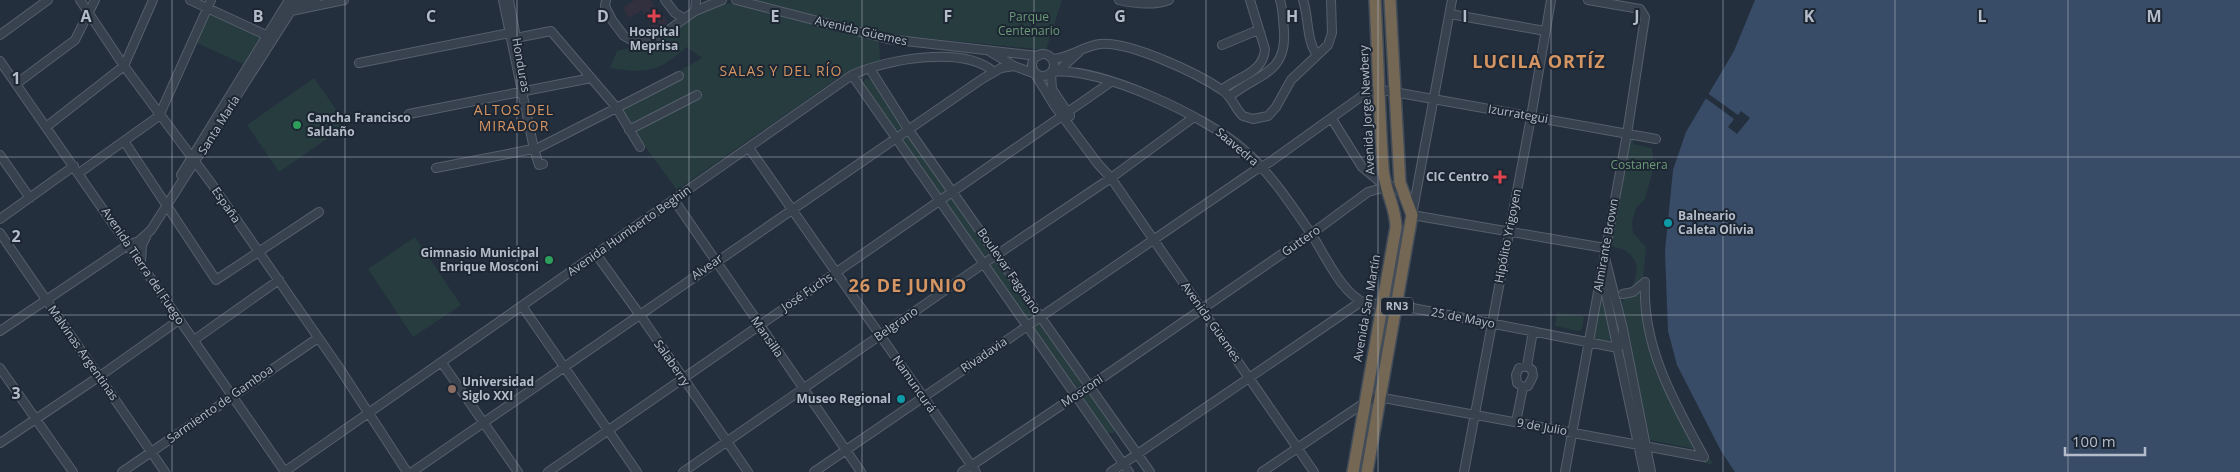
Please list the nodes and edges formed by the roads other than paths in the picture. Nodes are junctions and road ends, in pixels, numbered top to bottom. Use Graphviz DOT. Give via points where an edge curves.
graph roads {
  1 [pos="48,0"];
  2 [pos="80,0"];
  3 [pos="95,0"];
  4 [pos="153,0"];
  5 [pos="190,0"];
  6 [pos="316,0"];
  7 [pos="344,0"];
  8 [pos="503,0"];
  9 [pos="510,0"];
  10 [pos="606,0"];
  11 [pos="665,0"];
  12 [pos="696,0"];
  13 [pos="722,0"];
  14 [pos="736,0"];
  15 [pos="1119,0"];
  16 [pos="1170,0"];
  17 [pos="1250,0"];
  18 [pos="1280,0"];
  19 [pos="1302,0"];
  20 [pos="1331,0"];
  21 [pos="1375,0"];
  22 [pos="1390,0"];
  23 [pos="1452,0"];
  24 [pos="1550,0"];
  25 [pos="1588,0"];
  26 [pos="1150,2"];
  27 [pos="209,4"];
  28 [pos="293,4"];
  29 [pos="695,11"];
  30 [pos="89,13"];
  31 [pos="1450,14"];
  32 [pos="684,18"];
  33 [pos="1258,30"];
  34 [pos="1545,31"];
  35 [pos="0,34"];
  36 [pos="513,35"];
  37 [pos="270,37"];
  38 [pos="1222,45"];
  39 [pos="987,50"];
  40 [pos="1080,51"];
  41 [pos="1022,53"];
  42 [pos="1317,55"];
  43 [pos="1038,56"];
  44 [pos="1052,58"];
  45 [pos="0,61"];
  46 [pos="359,63"];
  47 [pos="1009,65"];
  48 [pos="124,66"];
  49 [pos="870,68"];
  50 [pos="994,72"];
  51 [pos="1054,72"];
  52 [pos="1034,73"];
  53 [pos="1394,73"];
  54 [pos="852,75"];
  55 [pos="679,76"];
  56 [pos="591,78"];
  57 [pos="1111,82"];
  58 [pos="16,84"];
  59 [pos="1222,90"];
  60 [pos="1380,90"];
  61 [pos="524,91"];
  62 [pos="1394,92"];
  63 [pos="698,95"];
  64 [pos="1229,97"];
  65 [pos="1434,99"];
  66 [pos="616,107"];
  67 [pos="409,114"];
  68 [pos="1065,115"];
  69 [pos="159,116"];
  70 [pos="1194,117"];
  71 [pos="1531,117"];
  72 [pos="1332,119"];
  73 [pos="46,127"];
  74 [pos="908,129"];
  75 [pos="629,130"];
  76 [pos="1627,134"];
  77 [pos="895,138"];
  78 [pos="1656,139"];
  79 [pos="124,141"];
  80 [pos="640,147"];
  81 [pos="536,148"];
  82 [pos="749,148"];
  83 [pos="0,155"];
  84 [pos="1398,156"];
  85 [pos="1382,159"];
  86 [pos="193,161"];
  87 [pos="74,166"];
  88 [pos="1261,167"];
  89 [pos="436,168"];
  90 [pos="79,173"];
  91 [pos="1109,175"];
  92 [pos="1386,187"];
  93 [pos="953,190"];
  94 [pos="1403,193"];
  95 [pos="30,198"];
  96 [pos="674,200"];
  97 [pos="940,200"];
  98 [pos="165,203"];
  99 [pos="792,209"];
  100 [pos="319,212"];
  101 [pos="1412,215"];
  102 [pos="1396,218"];
  103 [pos="0,219"];
  104 [pos="151,230"];
  105 [pos="1509,231"];
  106 [pos="0,233"];
  107 [pos="1311,234"];
  108 [pos="1154,240"];
  109 [pos="130,244"];
  110 [pos="259,251"];
  111 [pos="1604,251"];
  112 [pos="596,254"];
  113 [pos="999,255"];
  114 [pos="715,262"];
  115 [pos="142,264"];
  116 [pos="983,264"];
  117 [pos="837,272"];
  118 [pos="1601,272"];
  119 [pos="279,280"];
  120 [pos="1623,294"];
  121 [pos="46,299"];
  122 [pos="1364,303"];
  123 [pos="1382,304"];
  124 [pos="522,306"];
  125 [pos="1397,306"];
  126 [pos="1202,309"];
  127 [pos="640,315"];
  128 [pos="1041,316"];
  129 [pos="179,320"];
  130 [pos="1491,323"];
  131 [pos="759,325"];
  132 [pos="1026,327"];
  133 [pos="1623,329"];
  134 [pos="0,331"];
  135 [pos="1533,331"];
  136 [pos="880,335"];
  137 [pos="318,338"];
  138 [pos="194,340"];
  139 [pos="1588,342"];
  140 [pos="1618,348"];
  141 [pos="442,363"];
  142 [pos="1527,366"];
  143 [pos="564,367"];
  144 [pos="0,368"];
  145 [pos="100,376"];
  146 [pos="683,378"];
  147 [pos="1250,378"];
  148 [pos="1090,386"];
  149 [pos="1523,386"];
  150 [pos="803,388"];
  151 [pos="923,396"];
  152 [pos="1076,396"];
  153 [pos="232,397"];
  154 [pos="1380,397"];
  155 [pos="1364,403"];
  156 [pos="367,413"];
  157 [pos="1475,414"];
  158 [pos="36,420"];
  159 [pos="485,422"];
  160 [pos="1516,422"];
  161 [pos="607,429"];
  162 [pos="1572,432"];
  163 [pos="727,441"];
  164 [pos="0,443"];
  165 [pos="1641,444"];
  166 [pos="1297,448"];
  167 [pos="845,449"];
  168 [pos="151,452"];
  169 [pos="1138,454"];
  170 [pos="1123,464"];
  171 [pos="973,469"];
  172 [pos="73,472"];
  173 [pos="122,472"];
  174 [pos="165,472"];
  175 [pos="285,472"];
  176 [pos="407,472"];
  177 [pos="412,472"];
  178 [pos="518,472"];
  179 [pos="548,472"];
  180 [pos="637,472"];
  181 [pos="683,472"];
  182 [pos="748,472"];
  183 [pos="814,472"];
  184 [pos="861,472"];
  185 [pos="962,472"];
  186 [pos="1111,472"];
  187 [pos="1129,472"];
  188 [pos="1150,472"];
  189 [pos="1262,472"];
  190 [pos="1314,472"];
  191 [pos="1353,472"];
  192 [pos="1366,472"];
  193 [pos="1464,472"];
  194 [pos="1565,472"];
  195 [pos="1649,472"];
  1 -- 35 [label="street"];
  2 -- 30 [label="street, España"];
  3 -- 30 [label="street"];
  4 -- 48 [label="street"];
  5 -- 27 [label="street"];
  6 -- 28 [label="street"];
  7 -- 28 [label="street"];
  8 -- 36 [label="street, Honduras"];
  9 -- 36 [label="street, Honduras"];
  10 -- 32 [label="street" via="605,6 612,20 632,41 656,39"];
  11 -- 32 [label="street" via="674,12"];
  12 -- 29 [label="street"];
  13 -- 29 [label="street"];
  14 -- 39 [label="street, Avenida Güemes" via="888,39"];
  15 -- 26 [label="street"];
  16 -- 26 [label="street"];
  17 -- 33 [label="street"];
  18 -- 64 [label="street" via="1284,45 1279,60 1266,75"];
  19 -- 42 [label="street"];
  20 -- 42 [label="street" via="1332,38"];
  21 -- 60 [label="highway, Avenida Jorge Newbery / RN3"];
  22 -- 53 [label="highway"];
  23 -- 31 [label="street"];
  24 -- 34 [label="street, Hipólito Yrigoyen"];
  25 -- 76 [label="street, Almirante Brown" via="1640,9 1645,17"];
  27 -- 37 [label="street"];
  27 -- 69 [label="street"];
  28 -- 37 [label="street, Santa María"];
  29 -- 32 [label="street"];
  30 -- 48 [label="street, España"];
  30 -- 58 [label="street" via="75,40"];
  31 -- 34 [label="street"];
  31 -- 65 [label="street"];
  33 -- 38 [label="street"];
  33 -- 59 [label="street" via="1265,50 1261,63 1253,72"];
  34 -- 71 [label="street, Hipólito Yrigoyen"];
  36 -- 46 [label="street"];
  36 -- 56 [label="street" via="551,32"];
  36 -- 61 [label="street, Honduras"];
  37 -- 86 [label="street, Santa María"];
  39 -- 41 [label="street, Avenida Güemes"];
  39 -- 47 [label="street, Avenida Güemes"];
  40 -- 44 [label="street"];
  40 -- 51 [label="street"];
  40 -- 59 [label="street" via="1100,44 1128,48 1179,68"];
  41 -- 43 [label="street, Avenida Güemes"];
  41 -- 47 [label="street, Alvear"];
  42 -- 64 [label="street" via="1291,80 1272,112 1264,118 1253,120 1243,116"];
  43 -- 44 [label="street"];
  43 -- 52 [label="street" via="1031,64"];
  44 -- 51 [label="street"];
  45 -- 58 [label="street, Avenida Tierra del Fuego"];
  47 -- 50 [label="street, Alvear"];
  47 -- 52 [label="street, Avenida Güemes"];
  48 -- 69 [label="street, España"];
  48 -- 73 [label="street"];
  49 -- 50 [label="street, Avenida Humberto Beghin" via="914,59 955,57 980,61"];
  49 -- 54 [label="street, Avenida Humberto Beghin"];
  49 -- 74 [label="street, Boulevar Fagnano"];
  50 -- 74 [label="street, Alvear"];
  51 -- 52 [label="street" via="1046,76"];
  51 -- 57 [label="street, Saavedra" via="1070,70"];
  51 -- 68 [label="street, Avenida Güemes" via="1052,89"];
  52 -- 68 [label="street, Avenida Güemes"];
  53 -- 60 [label="street" via="1391,82"];
  53 -- 62 [label="highway"];
  54 -- 77 [label="street, Boulevar Fagnano"];
  54 -- 82 [label="street, Avenida Humberto Beghin"];
  55 -- 66 [label="street"];
  56 -- 61 [label="street"];
  56 -- 66 [label="street"];
  57 -- 68 [label="street, José Fuchs"];
  57 -- 70 [label="street, Saavedra"];
  58 -- 73 [label="street, Avenida Tierra del Fuego"];
  59 -- 64 [label="street"];
  60 -- 62 [label="street, Izurrategui"];
  60 -- 72 [label="street" via="1369,91"];
  60 -- 85 [label="highway, Avenida Jorge Newbery / RN3"];
  61 -- 67 [label="street"];
  61 -- 81 [label="street, Honduras"];
  62 -- 65 [label="street, Izurrategui"];
  62 -- 84 [label="highway"];
  63 -- 75 [label="street"];
  65 -- 71 [label="street, Izurrategui"];
  65 -- 101 [label="street"];
  66 -- 75 [label="street"];
  66 -- 81 [label="street"];
  68 -- 91 [label="street, Avenida Güemes"];
  68 -- 93 [label="street, José Fuchs"];
  69 -- 79 [label="street"];
  69 -- 86 [label="street, España"];
  70 -- 88 [label="street, Saavedra" via="1243,148"];
  70 -- 91 [label="street, Belgrano"];
  71 -- 76 [label="street, Izurrategui"];
  71 -- 105 [label="street, Hipólito Yrigoyen"];
  72 -- 88 [label="street"];
  72 -- 92 [label="street" via="1362,167"];
  73 -- 87 [label="street, Avenida Tierra del Fuego"];
  74 -- 77 [label="street, Alvear"];
  74 -- 93 [label="street, Boulevar Fagnano"];
  75 -- 80 [label="street"];
  76 -- 78 [label="street, Izurrategui"];
  76 -- 111 [label="street, Almirante Brown"];
  77 -- 97 [label="street, Boulevar Fagnano"];
  77 -- 99 [label="street, Alvear"];
  79 -- 90 [label="street"];
  79 -- 98 [label="street"];
  81 -- 89 [label="street"];
  82 -- 96 [label="street, Avenida Humberto Beghin"];
  82 -- 99 [label="street, Namuncurá"];
  83 -- 95 [label="street"];
  84 -- 85 [label="highway" via="1392,162"];
  84 -- 94 [label="highway"];
  85 -- 92 [label="highway, Avenida Jorge Newbery / RN3"];
  86 -- 98 [label="street, Santa María"];
  86 -- 110 [label="street, España"];
  87 -- 90 [label="street, Avenida Tierra del Fuego"];
  87 -- 95 [label="street"];
  88 -- 107 [label="street, Saavedra"];
  88 -- 108 [label="street"];
  90 -- 109 [label="street, Avenida Tierra del Fuego"];
  91 -- 108 [label="street, Avenida Güemes"];
  91 -- 113 [label="street, Belgrano"];
  92 -- 94 [label="street"];
  92 -- 102 [label="highway, Avenida Jorge Newbery / RN3"];
  92 -- 107 [label="street, Guttero" via="1368,192"];
  93 -- 97 [label="street, José Fuchs"];
  93 -- 113 [label="street, Boulevar Fagnano"];
  94 -- 101 [label="highway"];
  95 -- 103 [label="street"];
  96 -- 112 [label="street, Avenida Humberto Beghin"];
  96 -- 114 [label="street, Mansilla"];
  97 -- 116 [label="street, Boulevar Fagnano"];
  97 -- 117 [label="street, José Fuchs"];
  98 -- 104 [label="street, Santa María"];
  98 -- 109 [label="street, Santa María" via="150,226"];
  98 -- 110 [label="street" via="216,280"];
  99 -- 114 [label="street, Alvear"];
  99 -- 117 [label="street, Namuncurá"];
  100 -- 110 [label="street"];
  101 -- 105 [label="street"];
  101 -- 125 [label="highway, RN3"];
  102 -- 123 [label="highway, Avenida San Martín / RN3"];
  104 -- 109 [label="street, Santa María"];
  104 -- 115 [label="street" via="142,245"];
  105 -- 111 [label="street"];
  105 -- 130 [label="street, Hipólito Yrigoyen"];
  106 -- 121 [label="street, Malvinas Argentinas"];
  107 -- 122 [label="street, Saavedra" via="1350,294"];
  107 -- 126 [label="street, Guttero"];
  108 -- 126 [label="street, Avenida Güemes"];
  108 -- 128 [label="street, Rivadavia"];
  109 -- 115 [label="street, Avenida Tierra del Fuego"];
  109 -- 121 [label="street, Santa María"];
  110 -- 119 [label="street, España"];
  111 -- 118 [label="street, Almirante Brown"];
  111 -- 133 [label="street"];
  112 -- 124 [label="street, Avenida Humberto Beghin"];
  112 -- 127 [label="street, Salaberry"];
  113 -- 116 [label="street, Belgrano"];
  113 -- 128 [label="street, Boulevar Fagnano"];
  114 -- 127 [label="street, Alvear"];
  114 -- 131 [label="street, Mansilla"];
  115 -- 129 [label="street, Avenida Tierra del Fuego"];
  116 -- 132 [label="street, Boulevar Fagnano"];
  116 -- 136 [label="street, Belgrano"];
  117 -- 131 [label="street, José Fuchs"];
  117 -- 136 [label="street, Namuncurá"];
  118 -- 139 [label="street, Almirante Brown"];
  118 -- 140 [label="street"];
  119 -- 137 [label="street, España"];
  119 -- 138 [label="street"];
  120 -- 165 [label="street, 9 de Julio" via="1633,292 1645,282 1645,310 1661,374 1704,457"];
  121 -- 134 [label="street, Santa María"];
  121 -- 145 [label="street, Malvinas Argentinas"];
  122 -- 123 [label="street, 25 de Mayo"];
  122 -- 147 [label="street" via="1351,308"];
  123 -- 125 [label="street, 25 de Mayo"];
  123 -- 155 [label="highway, Avenida San Martín / RN3"];
  124 -- 141 [label="street, Avenida Humberto Beghin"];
  124 -- 143 [label="street"];
  125 -- 130 [label="street, 25 de Mayo"];
  125 -- 154 [label="highway, RN3"];
  126 -- 147 [label="street, Avenida Güemes"];
  126 -- 148 [label="street, Mosconi"];
  127 -- 143 [label="street, Alvear"];
  127 -- 146 [label="street, Salaberry"];
  128 -- 132 [label="street, Rivadavia"];
  128 -- 148 [label="street, Boulevar Fagnano"];
  129 -- 138 [label="street, Avenida Tierra del Fuego"];
  129 -- 145 [label="street"];
  130 -- 135 [label="street, 25 de Mayo"];
  130 -- 157 [label="street, Hipólito Yrigoyen"];
  131 -- 146 [label="street, José Fuchs"];
  131 -- 150 [label="street, Mansilla"];
  132 -- 151 [label="street, Rivadavia"];
  132 -- 152 [label="street, Boulevar Fagnano"];
  133 -- 140 [label="street"];
  133 -- 165 [label="street"];
  135 -- 139 [label="street, 25 de Mayo"];
  135 -- 142 [label="street"];
  136 -- 150 [label="street, Belgrano"];
  136 -- 151 [label="street, Namuncurá"];
  137 -- 153 [label="street, Sarmiento de Gamboa"];
  137 -- 156 [label="street, España"];
  138 -- 153 [label="street, Avenida Tierra del Fuego"];
  139 -- 140 [label="street, 25 de Mayo"];
  139 -- 162 [label="street, Almirante Brown"];
  140 -- 165 [label="street"];
  141 -- 156 [label="street, Avenida Humberto Beghin"];
  141 -- 159 [label="street"];
  142 -- 149 [label="street" via="1533,376 1528,386"];
  142 -- 149 [label="street" via="1519,368 1516,375 1517,383"];
  143 -- 159 [label="street, Alvear"];
  143 -- 161 [label="street"];
  144 -- 158 [label="street"];
  145 -- 158 [label="street"];
  145 -- 168 [label="street, Malvinas Argentinas"];
  146 -- 161 [label="street, José Fuchs"];
  146 -- 163 [label="street, Salaberry"];
  147 -- 166 [label="street, Avenida Güemes"];
  147 -- 169 [label="street"];
  148 -- 152 [label="street, Mosconi"];
  148 -- 169 [label="street, Boulevar Fagnano"];
  149 -- 160 [label="street"];
  150 -- 163 [label="street, Belgrano"];
  150 -- 167 [label="street, Mansilla"];
  151 -- 167 [label="street, Rivadavia"];
  151 -- 171 [label="street, Namuncurá"];
  152 -- 170 [label="street, Boulevar Fagnano"];
  152 -- 171 [label="street, Mosconi"];
  153 -- 168 [label="street, Sarmiento de Gamboa"];
  153 -- 175 [label="street, Avenida Tierra del Fuego"];
  154 -- 155 [label="street"];
  154 -- 157 [label="street, 9 de Julio"];
  154 -- 192 [label="highway, RN3"];
  155 -- 166 [label="street"];
  155 -- 191 [label="highway, RN3"];
  156 -- 175 [label="street, Avenida Humberto Beghin"];
  156 -- 176 [label="street, España"];
  157 -- 160 [label="street, 9 de Julio"];
  157 -- 193 [label="street, Hipólito Yrigoyen"];
  158 -- 164 [label="street"];
  158 -- 172 [label="street"];
  159 -- 177 [label="street, Alvear"];
  159 -- 178 [label="street"];
  160 -- 162 [label="street, 9 de Julio"];
  161 -- 179 [label="street, José Fuchs"];
  161 -- 180 [label="street"];
  162 -- 165 [label="street, 9 de Julio"];
  162 -- 194 [label="street, Almirante Brown"];
  163 -- 181 [label="street, Belgrano"];
  163 -- 182 [label="street, Salaberry"];
  165 -- 195 [label="street"];
  166 -- 189 [label="street"];
  166 -- 190 [label="street, Avenida Güemes"];
  167 -- 183 [label="street, Rivadavia"];
  167 -- 184 [label="street, Mansilla"];
  168 -- 173 [label="street, Sarmiento de Gamboa"];
  168 -- 174 [label="street, Malvinas Argentinas"];
  169 -- 170 [label="street"];
  169 -- 188 [label="street, Boulevar Fagnano"];
  170 -- 186 [label="street"];
  170 -- 187 [label="street, Boulevar Fagnano"];
  171 -- 185 [label="street, Mosconi"];
}
